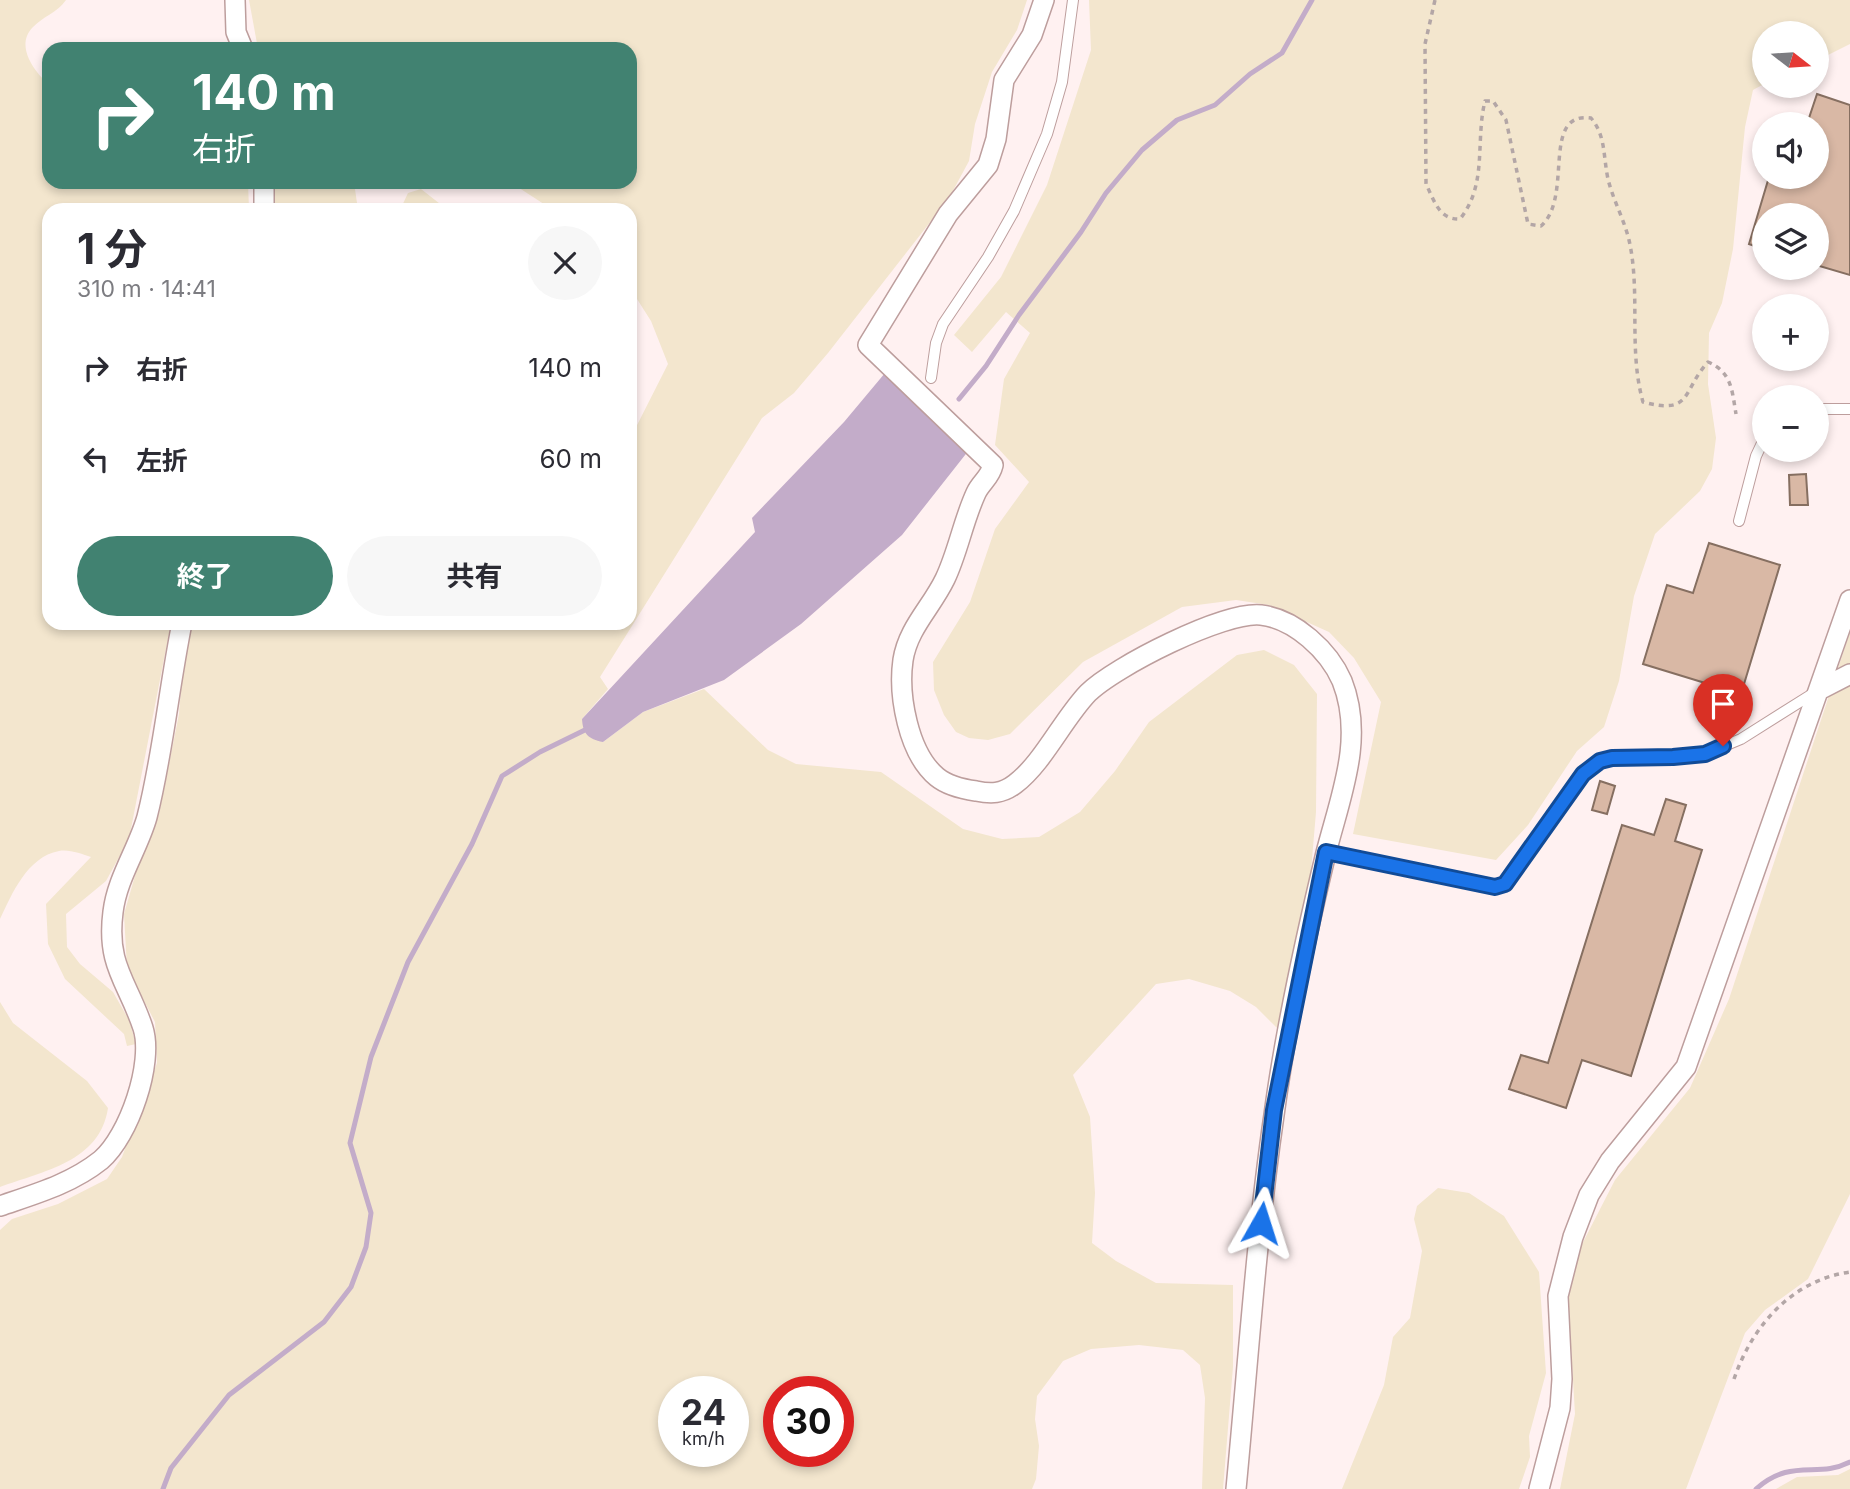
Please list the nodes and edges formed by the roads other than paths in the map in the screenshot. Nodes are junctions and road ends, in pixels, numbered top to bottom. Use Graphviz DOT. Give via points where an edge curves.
graph roads {
  1 [pos="235,0"];
  2 [pos="1044,0"];
  3 [pos="1073,0"];
  4 [pos="240,42"];
  5 [pos="932,378"];
  6 [pos="1829,409"];
  7 [pos="1850,409"];
  8 [pos="1754,462"];
  9 [pos="1739,520"];
  10 [pos="1850,600"];
  11 [pos="181,630"];
  12 [pos="1850,674"];
  13 [pos="1821,689"];
  14 [pos="1326,852"];
  15 [pos="0,1206"];
  16 [pos="1236,1489"];
  17 [pos="1539,1489"];
  1 -- 4 [label="street"];
  2 -- 14 [label="street" via="1032,35 1004,80 988,165 948,215 868,345 993,465 978,489 943,583 911,631 904,654 901,673 912,738 937,777 956,787 1000,793 1017,783 1074,709 1105,679 1224,621 1263,615 1297,629 1323,651 1342,681 1348,702 1350,756"];
  3 -- 5 [label="lane" via="1062,82 1047,134 1014,211 943,324"];
  6 -- 7 [label="lane"];
  8 -- 9 [label="lane"];
  10 -- 13 [label="street"];
  11 -- 15 [label="street" via="146,819 113,911 113,960 143,1028 142,1081 122,1129 103,1158 67,1182"];
  12 -- 13 [label="street"];
  13 -- 14 [label="lane" via="1741,739 1705,754 1600,761 1583,774 1505,884 1495,887"];
  13 -- 17 [label="street" via="1686,1067 1610,1161 1589,1195 1573,1237 1558,1296 1560,1408"];
  14 -- 16 [label="street" via="1274,1110"];
}
